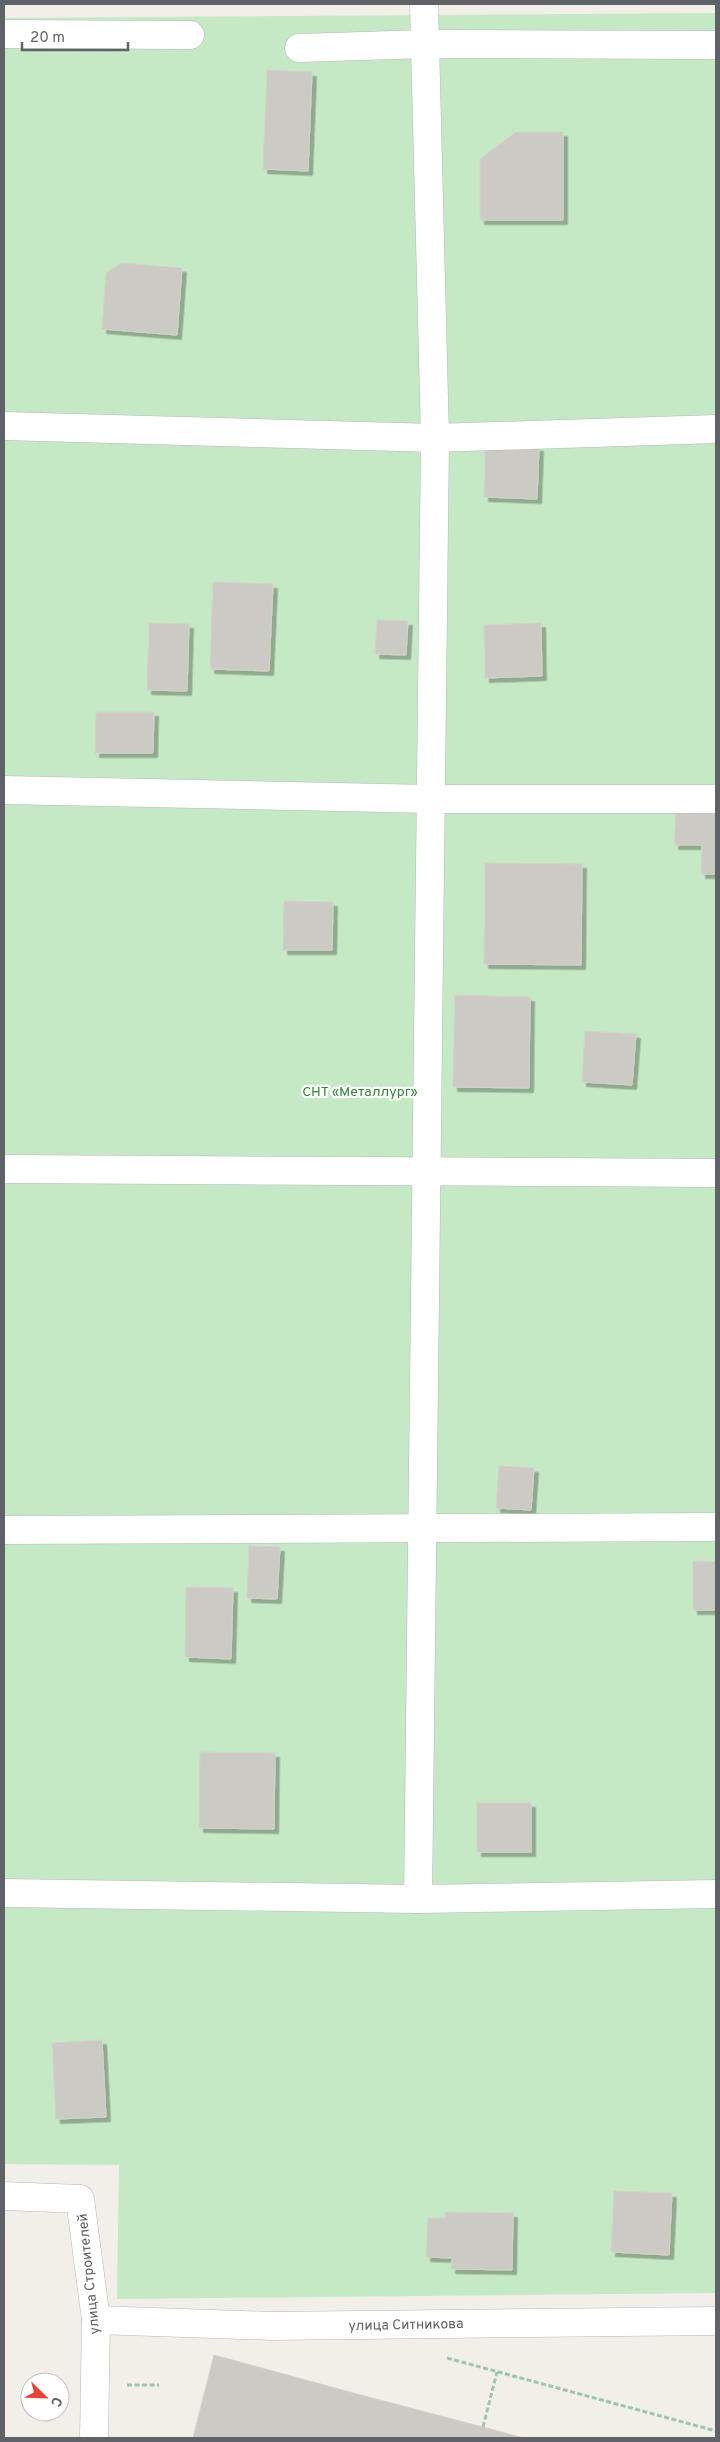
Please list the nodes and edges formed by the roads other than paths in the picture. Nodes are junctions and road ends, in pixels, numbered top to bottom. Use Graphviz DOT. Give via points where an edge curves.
graph roads {
  1 [pos="424,4"];
  2 [pos="4,34"];
  3 [pos="190,35"];
  4 [pos="426,44"];
  5 [pos="716,44"];
  6 [pos="299,48"];
  7 [pos="4,426"];
  8 [pos="716,430"];
  9 [pos="435,438"];
  10 [pos="4,790"];
  11 [pos="430,799"];
  12 [pos="716,799"];
  13 [pos="4,1168"];
  14 [pos="426,1170"];
  15 [pos="716,1173"];
  16 [pos="716,1527"];
  17 [pos="422,1529"];
  18 [pos="4,1530"];
  19 [pos="4,1893"];
  20 [pos="716,1894"];
  21 [pos="418,1899"];
  22 [pos="4,2196"];
  23 [pos="96,2320"];
  24 [pos="716,2321"];
  25 [pos="94,2438"];
  1 -- 4 [label="street"];
  2 -- 3 [label="street"];
  4 -- 5 [label="street"];
  4 -- 6 [label="street"];
  4 -- 9 [label="street"];
  7 -- 9 [label="street"];
  8 -- 9 [label="street"];
  9 -- 11 [label="street"];
  10 -- 11 [label="street"];
  11 -- 12 [label="street"];
  11 -- 14 [label="street"];
  13 -- 14 [label="street"];
  14 -- 15 [label="street"];
  14 -- 17 [label="street"];
  16 -- 17 [label="street"];
  17 -- 18 [label="street"];
  17 -- 21 [label="street"];
  19 -- 21 [label="street"];
  20 -- 21 [label="street"];
  22 -- 23 [label="street, улица Строителей" via="80,2199"];
  23 -- 24 [label="street, улица Ситникова" via="273,2326"];
  23 -- 25 [label="street, улица Строителей"];
}
